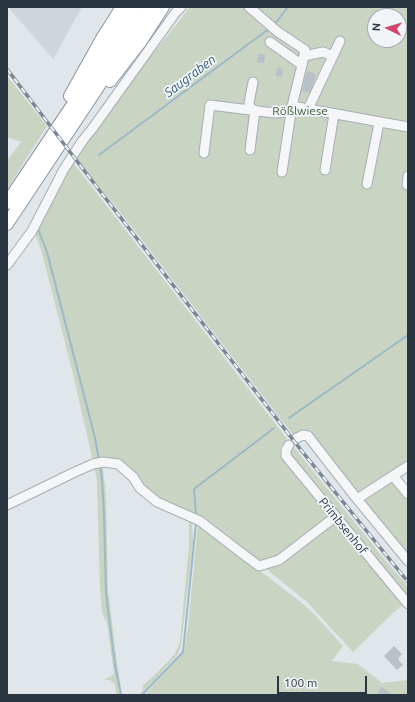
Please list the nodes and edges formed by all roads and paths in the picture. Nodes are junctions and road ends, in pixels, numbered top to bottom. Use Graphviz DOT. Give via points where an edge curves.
graph roads {
  1 [pos="114,7"];
  2 [pos="122,7"];
  3 [pos="135,7"];
  4 [pos="149,7"];
  5 [pos="163,7"];
  6 [pos="169,7"];
  7 [pos="181,7"];
  8 [pos="249,7"];
  9 [pos="152,24"];
  10 [pos="104,37"];
  11 [pos="340,41"];
  12 [pos="270,42"];
  13 [pos="333,56"];
  14 [pos="303,60"];
  15 [pos="253,82"];
  16 [pos="98,87"];
  17 [pos="292,106"];
  18 [pos="308,109"];
  19 [pos="253,110"];
  20 [pos="334,114"];
  21 [pos="379,123"];
  22 [pos="408,127"];
  23 [pos="250,150"];
  24 [pos="204,153"];
  25 [pos="33,164"];
  26 [pos="325,170"];
  27 [pos="282,172"];
  28 [pos="367,184"];
  29 [pos="7,203"];
  30 [pos="7,224"];
  31 [pos="7,266"];
  32 [pos="297,438"];
  33 [pos="289,445"];
  34 [pos="408,466"];
  35 [pos="393,476"];
  36 [pos="408,494"];
  37 [pos="357,499"];
  38 [pos="7,504"];
  39 [pos="335,517"];
  40 [pos="408,561"];
  41 [pos="408,604"];
  1 -- 10 [label="highway" via="104,28"];
  2 -- 10 [label="highway"];
  3 -- 25 [label="highway"];
  4 -- 16 [label="highway"];
  5 -- 9 [label="highway"];
  6 -- 9 [label="highway"];
  7 -- 31 [label="lane" via="64,168 32,231"];
  8 -- 14 [label="lane" via="278,32 305,50"];
  9 -- 16 [label="highway" via="109,83"];
  10 -- 25 [label="highway" via="36,152"];
  11 -- 13 [label="lane"];
  12 -- 14 [label="lane"];
  13 -- 14 [label="lane" via="323,52"];
  13 -- 18 [label="lane"];
  14 -- 17 [label="lane"];
  15 -- 19 [label="lane" via="250,103"];
  16 -- 30 [label="highway"];
  17 -- 18 [label="lane"];
  17 -- 19 [label="lane" via="287,112"];
  17 -- 27 [label="lane"];
  18 -- 20 [label="lane"];
  19 -- 23 [label="lane"];
  19 -- 24 [label="lane" via="210,105"];
  20 -- 21 [label="lane"];
  20 -- 26 [label="lane"];
  21 -- 22 [label="lane"];
  21 -- 28 [label="lane"];
  25 -- 29 [label="highway"];
  32 -- 37 [label="lane" via="308,436"];
  33 -- 39 [label="lane, Primbsenhof" via="286,456"];
  34 -- 35 [label="lane"];
  35 -- 36 [label="lane"];
  35 -- 37 [label="lane"];
  37 -- 40 [label="lane"];
  38 -- 39 [label="lane" via="93,464 118,464 157,502 200,521 259,566 279,560"];
  39 -- 41 [label="lane, Primbsenhof"];
}
